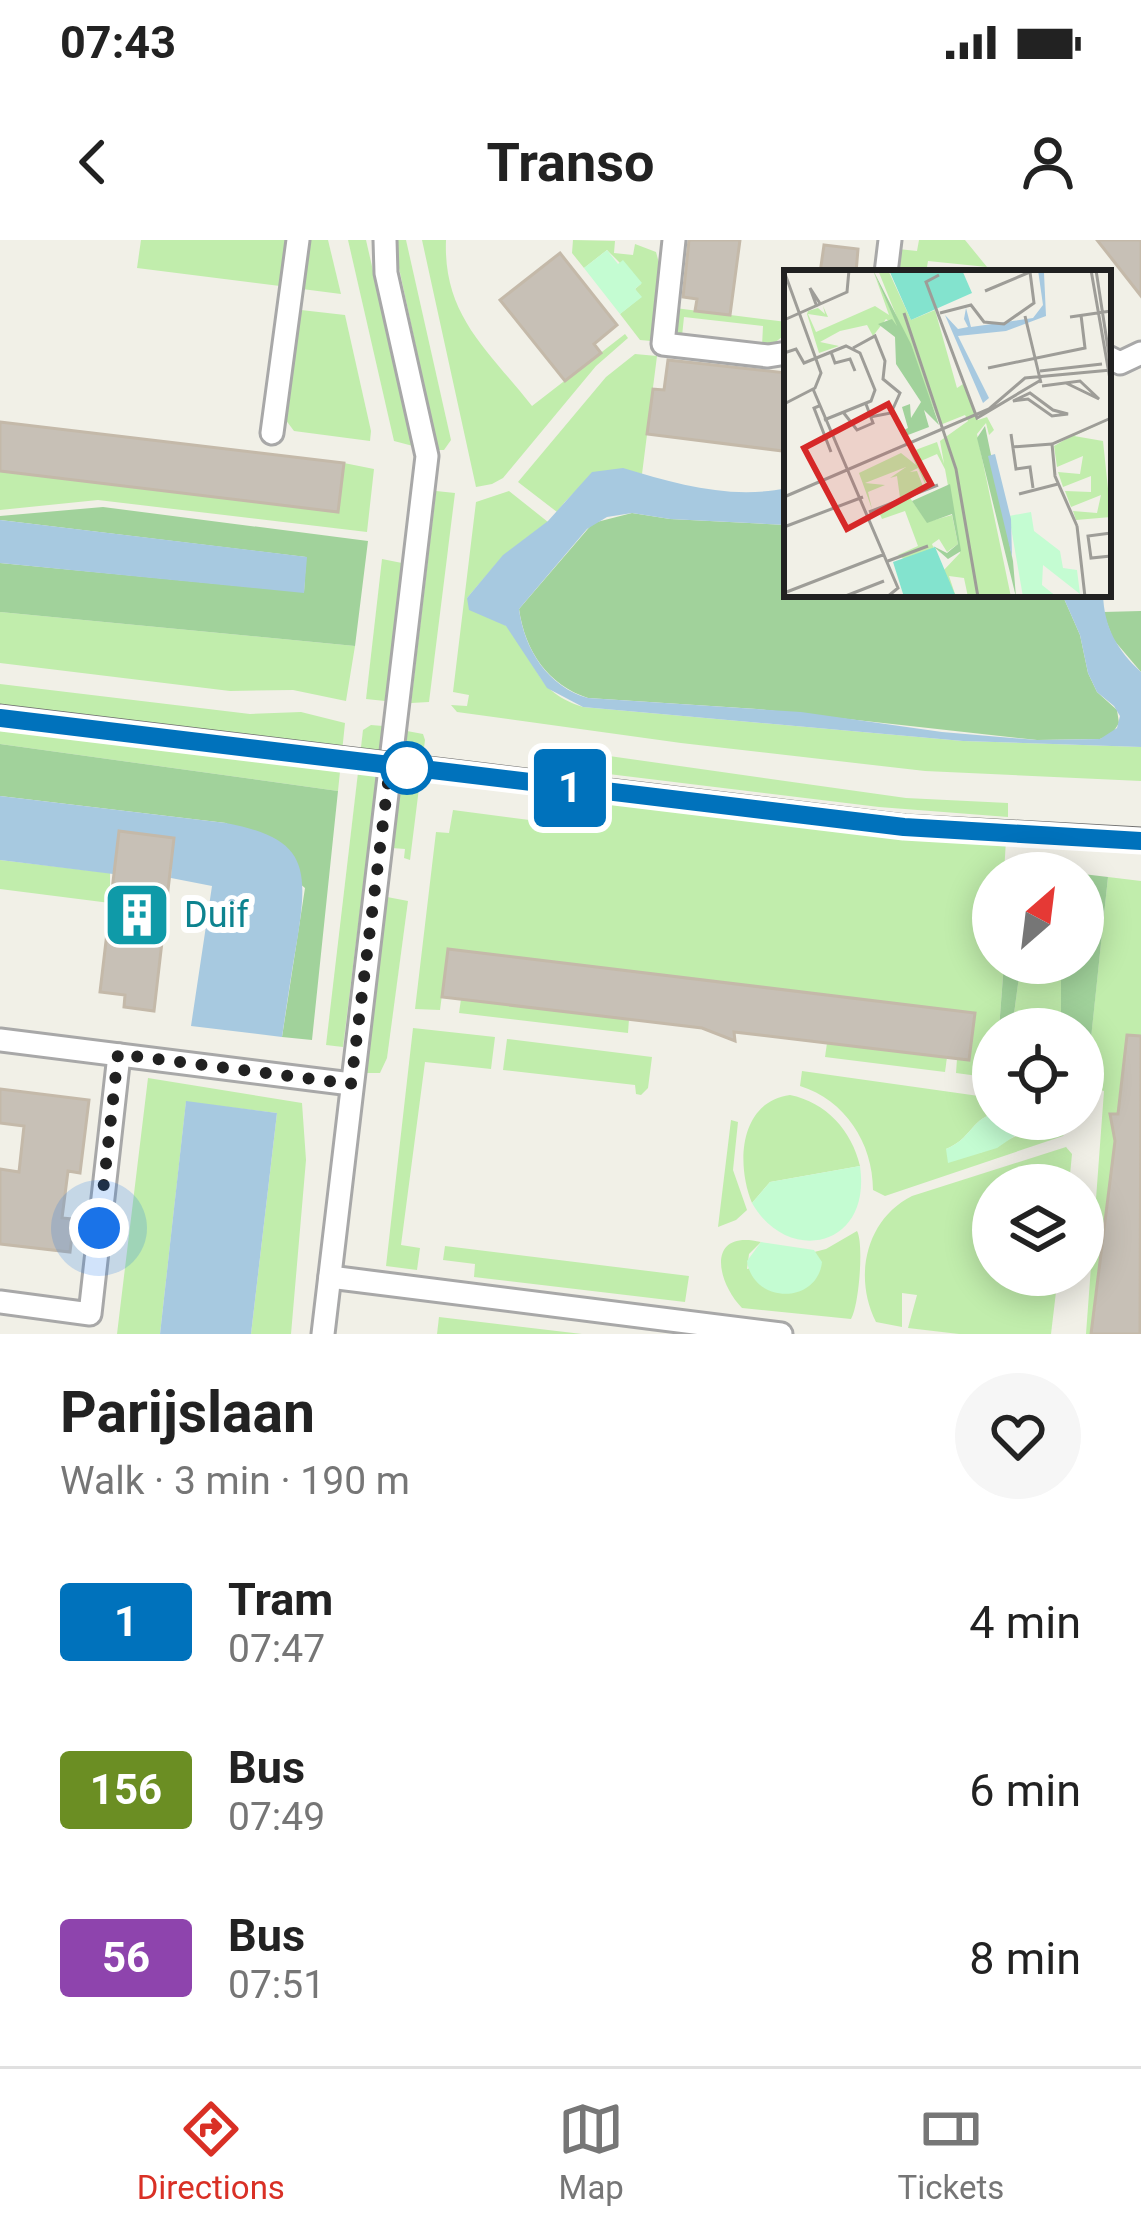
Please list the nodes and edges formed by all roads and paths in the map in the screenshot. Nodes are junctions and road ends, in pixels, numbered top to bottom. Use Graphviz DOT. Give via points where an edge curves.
graph roads {
  1 [pos="298,240"];
  2 [pos="372,240"];
  3 [pos="385,240"];
  4 [pos="674,240"];
  5 [pos="890,240"];
  6 [pos="886,270"];
  7 [pos="386,273"];
  8 [pos="1141,352"];
  9 [pos="784,353"];
  10 [pos="1111,360"];
  11 [pos="272,433"];
  12 [pos="0,1040"];
  13 [pos="118,1054"];
  14 [pos="351,1084"];
  15 [pos="330,1277"];
  16 [pos="0,1302"];
  17 [pos="323,1334"];
  18 [pos="781,1334"];
  1 -- 11 [label="street"];
  2 -- 7 [label="street"];
  3 -- 7 [label="street"];
  4 -- 9 [label="street" via="663,344"];
  5 -- 6 [label="street"];
  7 -- 14 [label="street" via="427,456"];
  8 -- 10 [label="street"];
  12 -- 13 [label="street"];
  13 -- 14 [label="street"];
  13 -- 16 [label="street" via="90,1314"];
  14 -- 15 [label="street"];
  15 -- 17 [label="street"];
  15 -- 18 [label="street"];
}
